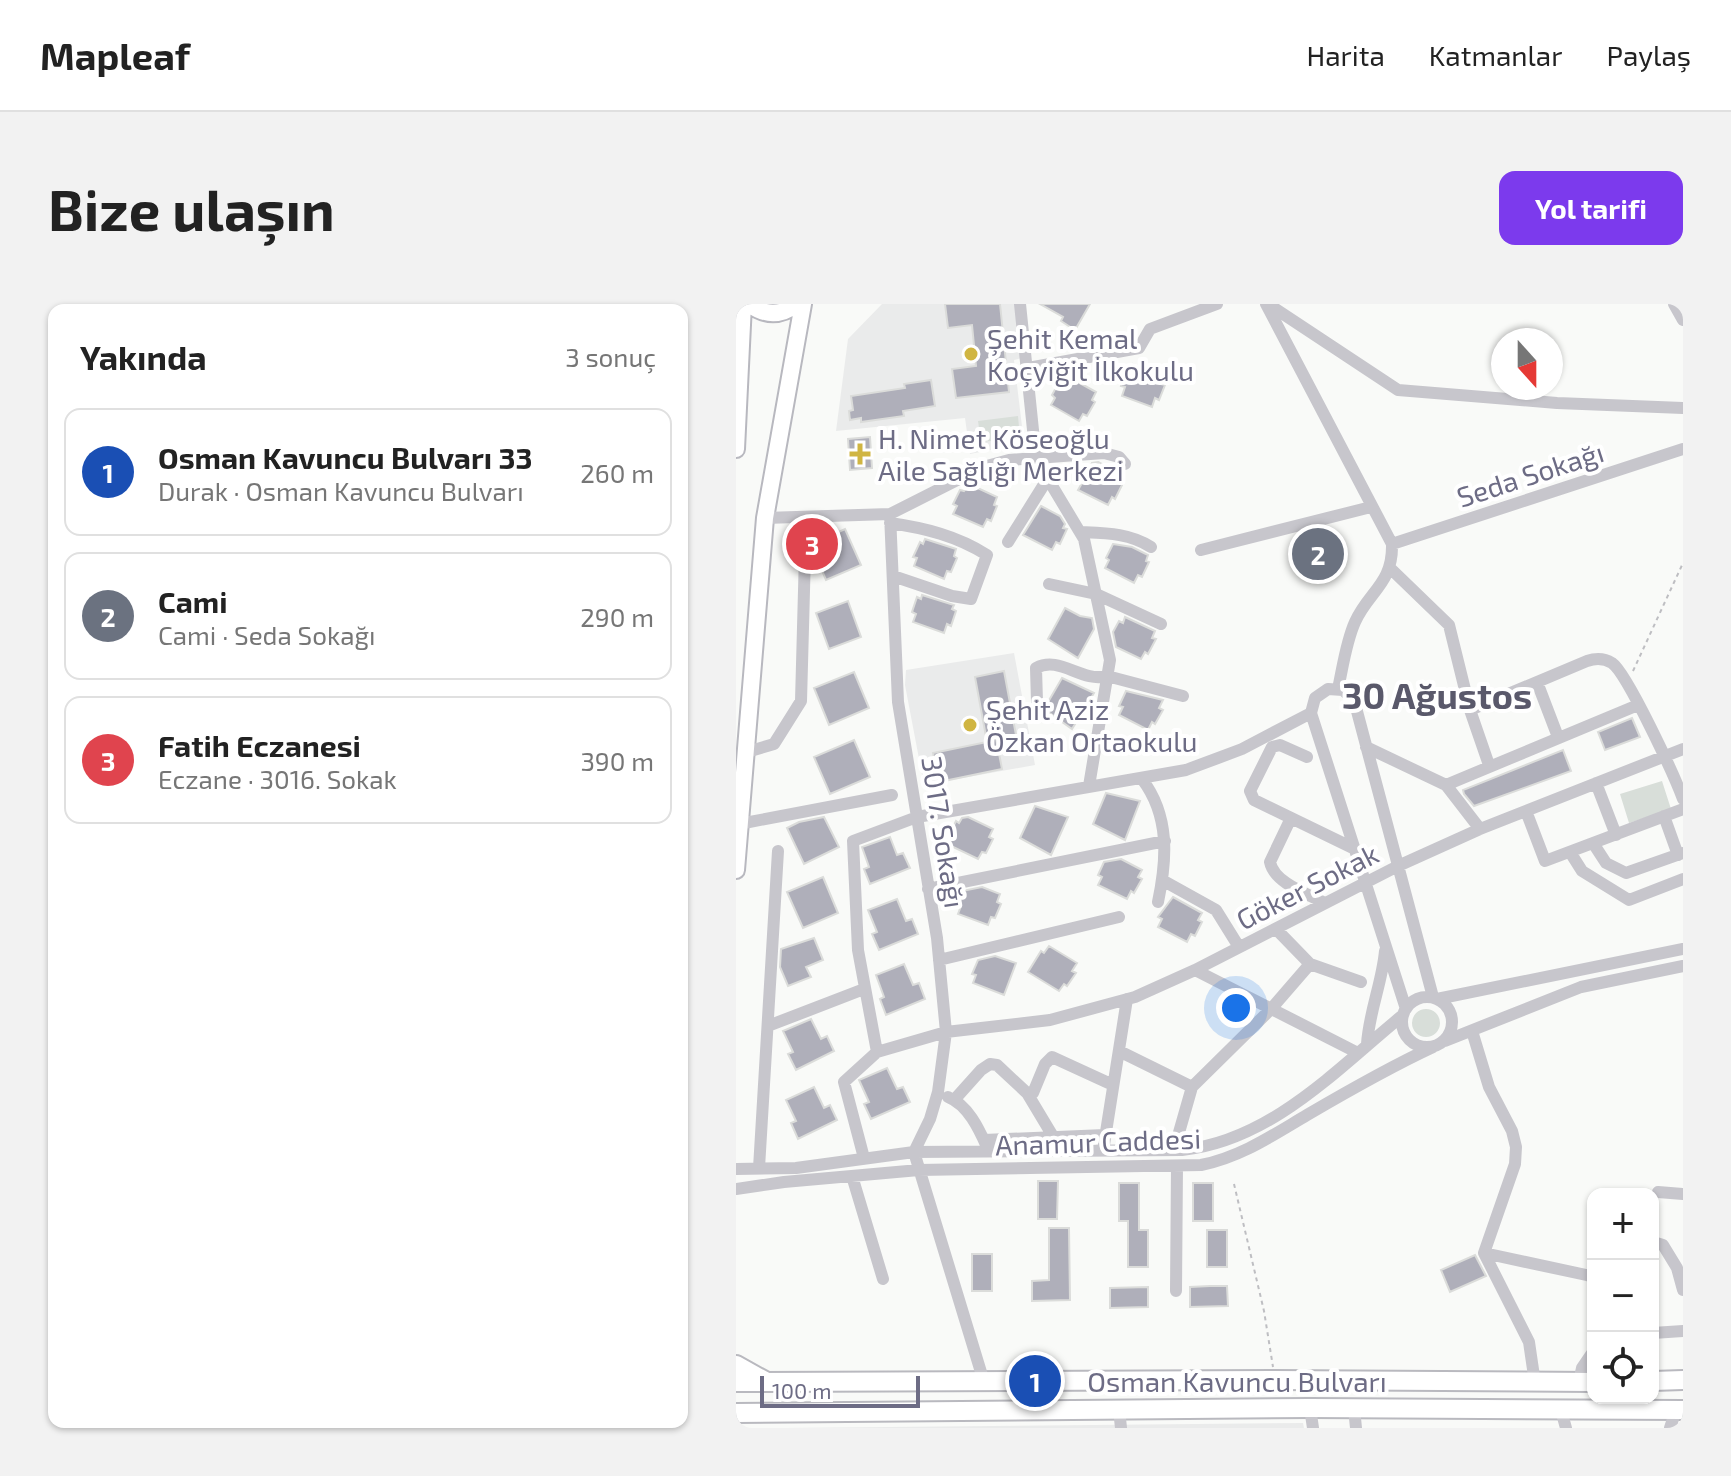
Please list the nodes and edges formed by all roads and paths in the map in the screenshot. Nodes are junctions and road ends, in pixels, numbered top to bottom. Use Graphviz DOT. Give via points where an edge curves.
graph roads {
  1 [pos="746,304"];
  2 [pos="800,304"];
  3 [pos="1020,304"];
  4 [pos="1217,304"];
  5 [pos="1267,304"];
  6 [pos="1674,304"];
  7 [pos="1683,320"];
  8 [pos="738,355"];
  9 [pos="1028,368"];
  10 [pos="1683,408"];
  11 [pos="736,449"];
  12 [pos="1683,449"];
  13 [pos="1036,459"];
  14 [pos="1125,464"];
  15 [pos="1048,478"];
  16 [pos="1371,507"];
  17 [pos="806,517"];
  18 [pos="765,518"];
  19 [pos="890,519"];
  20 [pos="1081,532"];
  21 [pos="1008,542"];
  22 [pos="1392,544"];
  23 [pos="1151,547"];
  24 [pos="1201,550"];
  25 [pos="1683,563"];
  26 [pos="1390,568"];
  27 [pos="893,576"];
  28 [pos="1049,584"];
  29 [pos="1096,594"];
  30 [pos="1161,624"];
  31 [pos="1107,676"];
  32 [pos="1537,682"];
  33 [pos="1627,685"];
  34 [pos="1338,689"];
  35 [pos="1183,696"];
  36 [pos="1037,702"];
  37 [pos="1638,705"];
  38 [pos="1470,710"];
  39 [pos="1311,713"];
  40 [pos="1558,737"];
  41 [pos="1366,747"];
  42 [pos="1683,749"];
  43 [pos="747,752"];
  44 [pos="1665,756"];
  45 [pos="1307,757"];
  46 [pos="1489,765"];
  47 [pos="1142,779"];
  48 [pos="1596,783"];
  49 [pos="1446,785"];
  50 [pos="1089,786"];
  51 [pos="892,795"];
  52 [pos="1683,799"];
  53 [pos="1683,809"];
  54 [pos="1526,811"];
  55 [pos="1664,816"];
  56 [pos="917,817"];
  57 [pos="1291,818"];
  58 [pos="739,824"];
  59 [pos="1480,829"];
  60 [pos="1616,835"];
  61 [pos="1165,841"];
  62 [pos="1593,843"];
  63 [pos="1355,849"];
  64 [pos="778,851"];
  65 [pos="1570,852"];
  66 [pos="1680,854"];
  67 [pos="1398,866"];
  68 [pos="736,870"];
  69 [pos="1683,879"];
  70 [pos="1162,880"];
  71 [pos="1365,882"];
  72 [pos="928,889"];
  73 [pos="1158,902"];
  74 [pos="1325,903"];
  75 [pos="1119,917"];
  76 [pos="1276,929"];
  77 [pos="1385,944"];
  78 [pos="1239,947"];
  79 [pos="1683,949"];
  80 [pos="939,960"];
  81 [pos="1310,964"];
  82 [pos="1683,966"];
  83 [pos="1195,970"];
  84 [pos="1361,982"];
  85 [pos="864,989"];
  86 [pos="1435,998"];
  87 [pos="1127,999"];
  88 [pos="1271,1009"];
  89 [pos="1405,1012"];
  90 [pos="768,1026"];
  91 [pos="1472,1031"];
  92 [pos="946,1032"];
  93 [pos="1439,1044"];
  94 [pos="1362,1049"];
  95 [pos="1119,1051"];
  96 [pos="877,1052"];
  97 [pos="1113,1085"];
  98 [pos="1192,1087"];
  99 [pos="938,1092"];
  100 [pos="1027,1093"];
  101 [pos="955,1099"];
  102 [pos="1105,1135"];
  103 [pos="1054,1138"];
  104 [pos="986,1146"];
  105 [pos="1174,1150"];
  106 [pos="1103,1151"];
  107 [pos="914,1152"];
  108 [pos="864,1158"];
  109 [pos="1177,1166"];
  110 [pos="759,1168"];
  111 [pos="736,1169"];
  112 [pos="919,1170"];
  113 [pos="852,1176"];
  114 [pos="1234,1184"];
  115 [pos="736,1189"];
  116 [pos="1659,1192"];
  117 [pos="1683,1194"];
  118 [pos="1659,1244"];
  119 [pos="1484,1253"];
  120 [pos="1587,1276"];
  121 [pos="883,1279"];
  122 [pos="1683,1290"];
  123 [pos="1176,1291"];
  124 [pos="1683,1331"];
  125 [pos="1659,1333"];
  126 [pos="1587,1361"];
  127 [pos="736,1365"];
  128 [pos="1274,1380"];
  129 [pos="1683,1380"];
  130 [pos="1659,1381"];
  131 [pos="736,1382"];
  132 [pos="767,1382"];
  133 [pos="984,1382"];
  134 [pos="1586,1382"];
  135 [pos="1535,1383"];
  136 [pos="1310,1408"];
  137 [pos="1354,1408"];
  138 [pos="736,1413"];
  139 [pos="1676,1416"];
  140 [pos="1120,1419"];
  141 [pos="1564,1419"];
  142 [pos="1313,1428"];
  143 [pos="1356,1428"];
  1 -- 2 [label="main road" via="771,313"];
  1 -- 8 [label="main road"];
  2 -- 18 [label="main road"];
  3 -- 9 [label="street"];
  4 -- 9 [label="street" via="1150,329 1139,348"];
  5 -- 10 [label="street" via="1398,390"];
  5 -- 16 [label="street"];
  6 -- 7 [label="street"];
  8 -- 11 [label="main road"];
  9 -- 13 [label="street"];
  12 -- 22 [label="street, Seda Sokağı"];
  13 -- 14 [label="street" via="1104,453"];
  13 -- 15 [label="street"];
  13 -- 19 [label="street" via="983,467"];
  15 -- 20 [label="street"];
  15 -- 21 [label="street"];
  16 -- 22 [label="street"];
  16 -- 24 [label="street"];
  17 -- 18 [label="street"];
  17 -- 19 [label="street"];
  17 -- 43 [label="street" via="801,701 774,744"];
  18 -- 43 [label="main road"];
  19 -- 27 [label="street, 3017. Sokağı"];
  19 -- 27 [label="street" via="969,544 987,555 971,599"];
  20 -- 23 [label="street" via="1140,539"];
  20 -- 29 [label="street"];
  22 -- 26 [label="street"];
  25 -- 33 [label="path"];
  26 -- 34 [label="street" via="1354,625"];
  26 -- 38 [label="street" via="1449,625"];
  27 -- 56 [label="street, 3017. Sokağı" via="898,702"];
  28 -- 29 [label="street"];
  29 -- 30 [label="street"];
  29 -- 31 [label="street" via="1110,660"];
  31 -- 35 [label="street"];
  31 -- 36 [label="street" via="1096,679 1043,664 1036,668"];
  31 -- 50 [label="street"];
  32 -- 33 [label="street" via="1598,658 1616,666"];
  32 -- 38 [label="street"];
  32 -- 40 [label="street"];
  33 -- 37 [label="street"];
  34 -- 39 [label="street" via="1318,694"];
  34 -- 41 [label="street" via="1354,700"];
  37 -- 40 [label="street"];
  37 -- 44 [label="street"];
  38 -- 46 [label="street"];
  39 -- 47 [label="street" via="1214,760"];
  39 -- 63 [label="street"];
  40 -- 46 [label="street"];
  41 -- 49 [label="street"];
  41 -- 67 [label="street"];
  42 -- 44 [label="street, Göker Sokak"];
  43 -- 58 [label="main road"];
  44 -- 48 [label="street, Göker Sokak"];
  44 -- 52 [label="street"];
  45 -- 57 [label="street" via="1280,745 1272,747 1250,791 1254,800"];
  46 -- 49 [label="street"];
  47 -- 50 [label="street"];
  47 -- 61 [label="street" via="1160,810"];
  48 -- 54 [label="street, Göker Sokak"];
  48 -- 60 [label="street"];
  49 -- 59 [label="street"];
  50 -- 56 [label="street"];
  51 -- 58 [label="street"];
  53 -- 55 [label="street"];
  54 -- 59 [label="street, Göker Sokak"];
  54 -- 65 [label="street" via="1545,861"];
  55 -- 60 [label="street"];
  55 -- 66 [label="street"];
  56 -- 72 [label="street, 3017. Sokağı"];
  56 -- 85 [label="street" via="853,841"];
  57 -- 63 [label="street"];
  57 -- 74 [label="street" via="1271,870"];
  58 -- 68 [label="main road"];
  59 -- 67 [label="street, Göker Sokak"];
  60 -- 62 [label="street"];
  61 -- 70 [label="street"];
  61 -- 72 [label="street"];
  62 -- 65 [label="street"];
  62 -- 66 [label="street" via="1606,863 1626,873"];
  63 -- 71 [label="street"];
  64 -- 90 [label="street"];
  65 -- 69 [label="street" via="1582,871 1629,900"];
  67 -- 71 [label="street, Göker Sokak"];
  67 -- 86 [label="street"];
  70 -- 73 [label="street"];
  70 -- 78 [label="street" via="1216,910"];
  71 -- 74 [label="street, Göker Sokak"];
  71 -- 77 [label="street"];
  72 -- 80 [label="street, 3017. Sokağı"];
  74 -- 76 [label="street, Göker Sokak"];
  75 -- 80 [label="street"];
  76 -- 78 [label="street, Göker Sokak"];
  76 -- 81 [label="street"];
  77 -- 89 [label="street"];
  77 -- 94 [label="street"];
  78 -- 83 [label="street, Göker Sokak"];
  79 -- 86 [label="street"];
  80 -- 92 [label="street, 3017. Sokağı"];
  81 -- 84 [label="street"];
  81 -- 88 [label="street"];
  82 -- 91 [label="street, Anamur Caddesi" via="1581,987"];
  83 -- 87 [label="street, Göker Sokak"];
  83 -- 88 [label="street"];
  85 -- 90 [label="street"];
  85 -- 96 [label="street"];
  86 -- 89 [label="street" via="1421,998"];
  86 -- 93 [label="street" via="1452,1018 1451,1030"];
  87 -- 92 [label="street, Göker Sokak" via="1050,1020"];
  87 -- 95 [label="street"];
  88 -- 94 [label="street"];
  88 -- 98 [label="street"];
  89 -- 93 [label="street" via="1403,1028 1409,1039 1420,1046"];
  89 -- 94 [label="street, Anamur Caddesi"];
  90 -- 110 [label="street"];
  91 -- 93 [label="street, Anamur Caddesi"];
  91 -- 119 [label="street" via="1516,1147"];
  92 -- 96 [label="street, Göker Sokak"];
  92 -- 99 [label="street, 3017. Sokağı"];
  93 -- 109 [label="street, Anamur Caddesi" via="1255,1146 1213,1163"];
  94 -- 105 [label="street, Anamur Caddesi" via="1261,1125 1212,1146"];
  95 -- 97 [label="street"];
  95 -- 98 [label="street"];
  96 -- 108 [label="street" via="844,1082"];
  97 -- 100 [label="street" via="1052,1057 1033,1093"];
  97 -- 102 [label="street"];
  98 -- 105 [label="street"];
  99 -- 101 [label="street"];
  99 -- 107 [label="street, 3017. Sokağı"];
  100 -- 101 [label="street" via="990,1064"];
  100 -- 103 [label="street"];
  101 -- 104 [label="street" via="979,1127"];
  102 -- 103 [label="street"];
  102 -- 106 [label="street"];
  103 -- 104 [label="street"];
  104 -- 106 [label="street, Anamur Caddesi"];
  104 -- 107 [label="street, Anamur Caddesi"];
  105 -- 106 [label="street, Anamur Caddesi"];
  107 -- 108 [label="street, Anamur Caddesi"];
  107 -- 112 [label="street"];
  108 -- 110 [label="street, Anamur Caddesi"];
  109 -- 112 [label="street, Anamur Caddesi"];
  109 -- 123 [label="street"];
  110 -- 111 [label="street, Anamur Caddesi"];
  112 -- 113 [label="street, Anamur Caddesi"];
  112 -- 133 [label="street"];
  113 -- 115 [label="street, Anamur Caddesi"];
  113 -- 121 [label="street"];
  114 -- 128 [label="path"];
  116 -- 117 [label="street"];
  118 -- 122 [label="street" via="1677,1268"];
  119 -- 120 [label="street"];
  119 -- 135 [label="street" via="1529,1342"];
  124 -- 125 [label="street"];
  126 -- 134 [label="street" via="1582,1368"];
  127 -- 132 [label="highway"];
  128 -- 133 [label="highway, Osman Kavuncu Bulvarı"];
  128 -- 135 [label="highway, Osman Kavuncu Bulvarı"];
  129 -- 130 [label="highway"];
  131 -- 132 [label="highway, Osman Kavuncu Bulvarı"];
  132 -- 133 [label="highway, Osman Kavuncu Bulvarı"];
  134 -- 135 [label="highway, Osman Kavuncu Bulvarı"];
  136 -- 137 [label="highway, Osman Kavuncu Bulvarı"];
  136 -- 140 [label="highway, Osman Kavuncu Bulvarı"];
  136 -- 142 [label="street"];
  137 -- 141 [label="highway, Osman Kavuncu Bulvarı"];
  137 -- 143 [label="street"];
  138 -- 140 [label="highway, Osman Kavuncu Bulvarı"];
  139 -- 141 [label="highway, Osman Kavuncu Bulvarı"];
}
